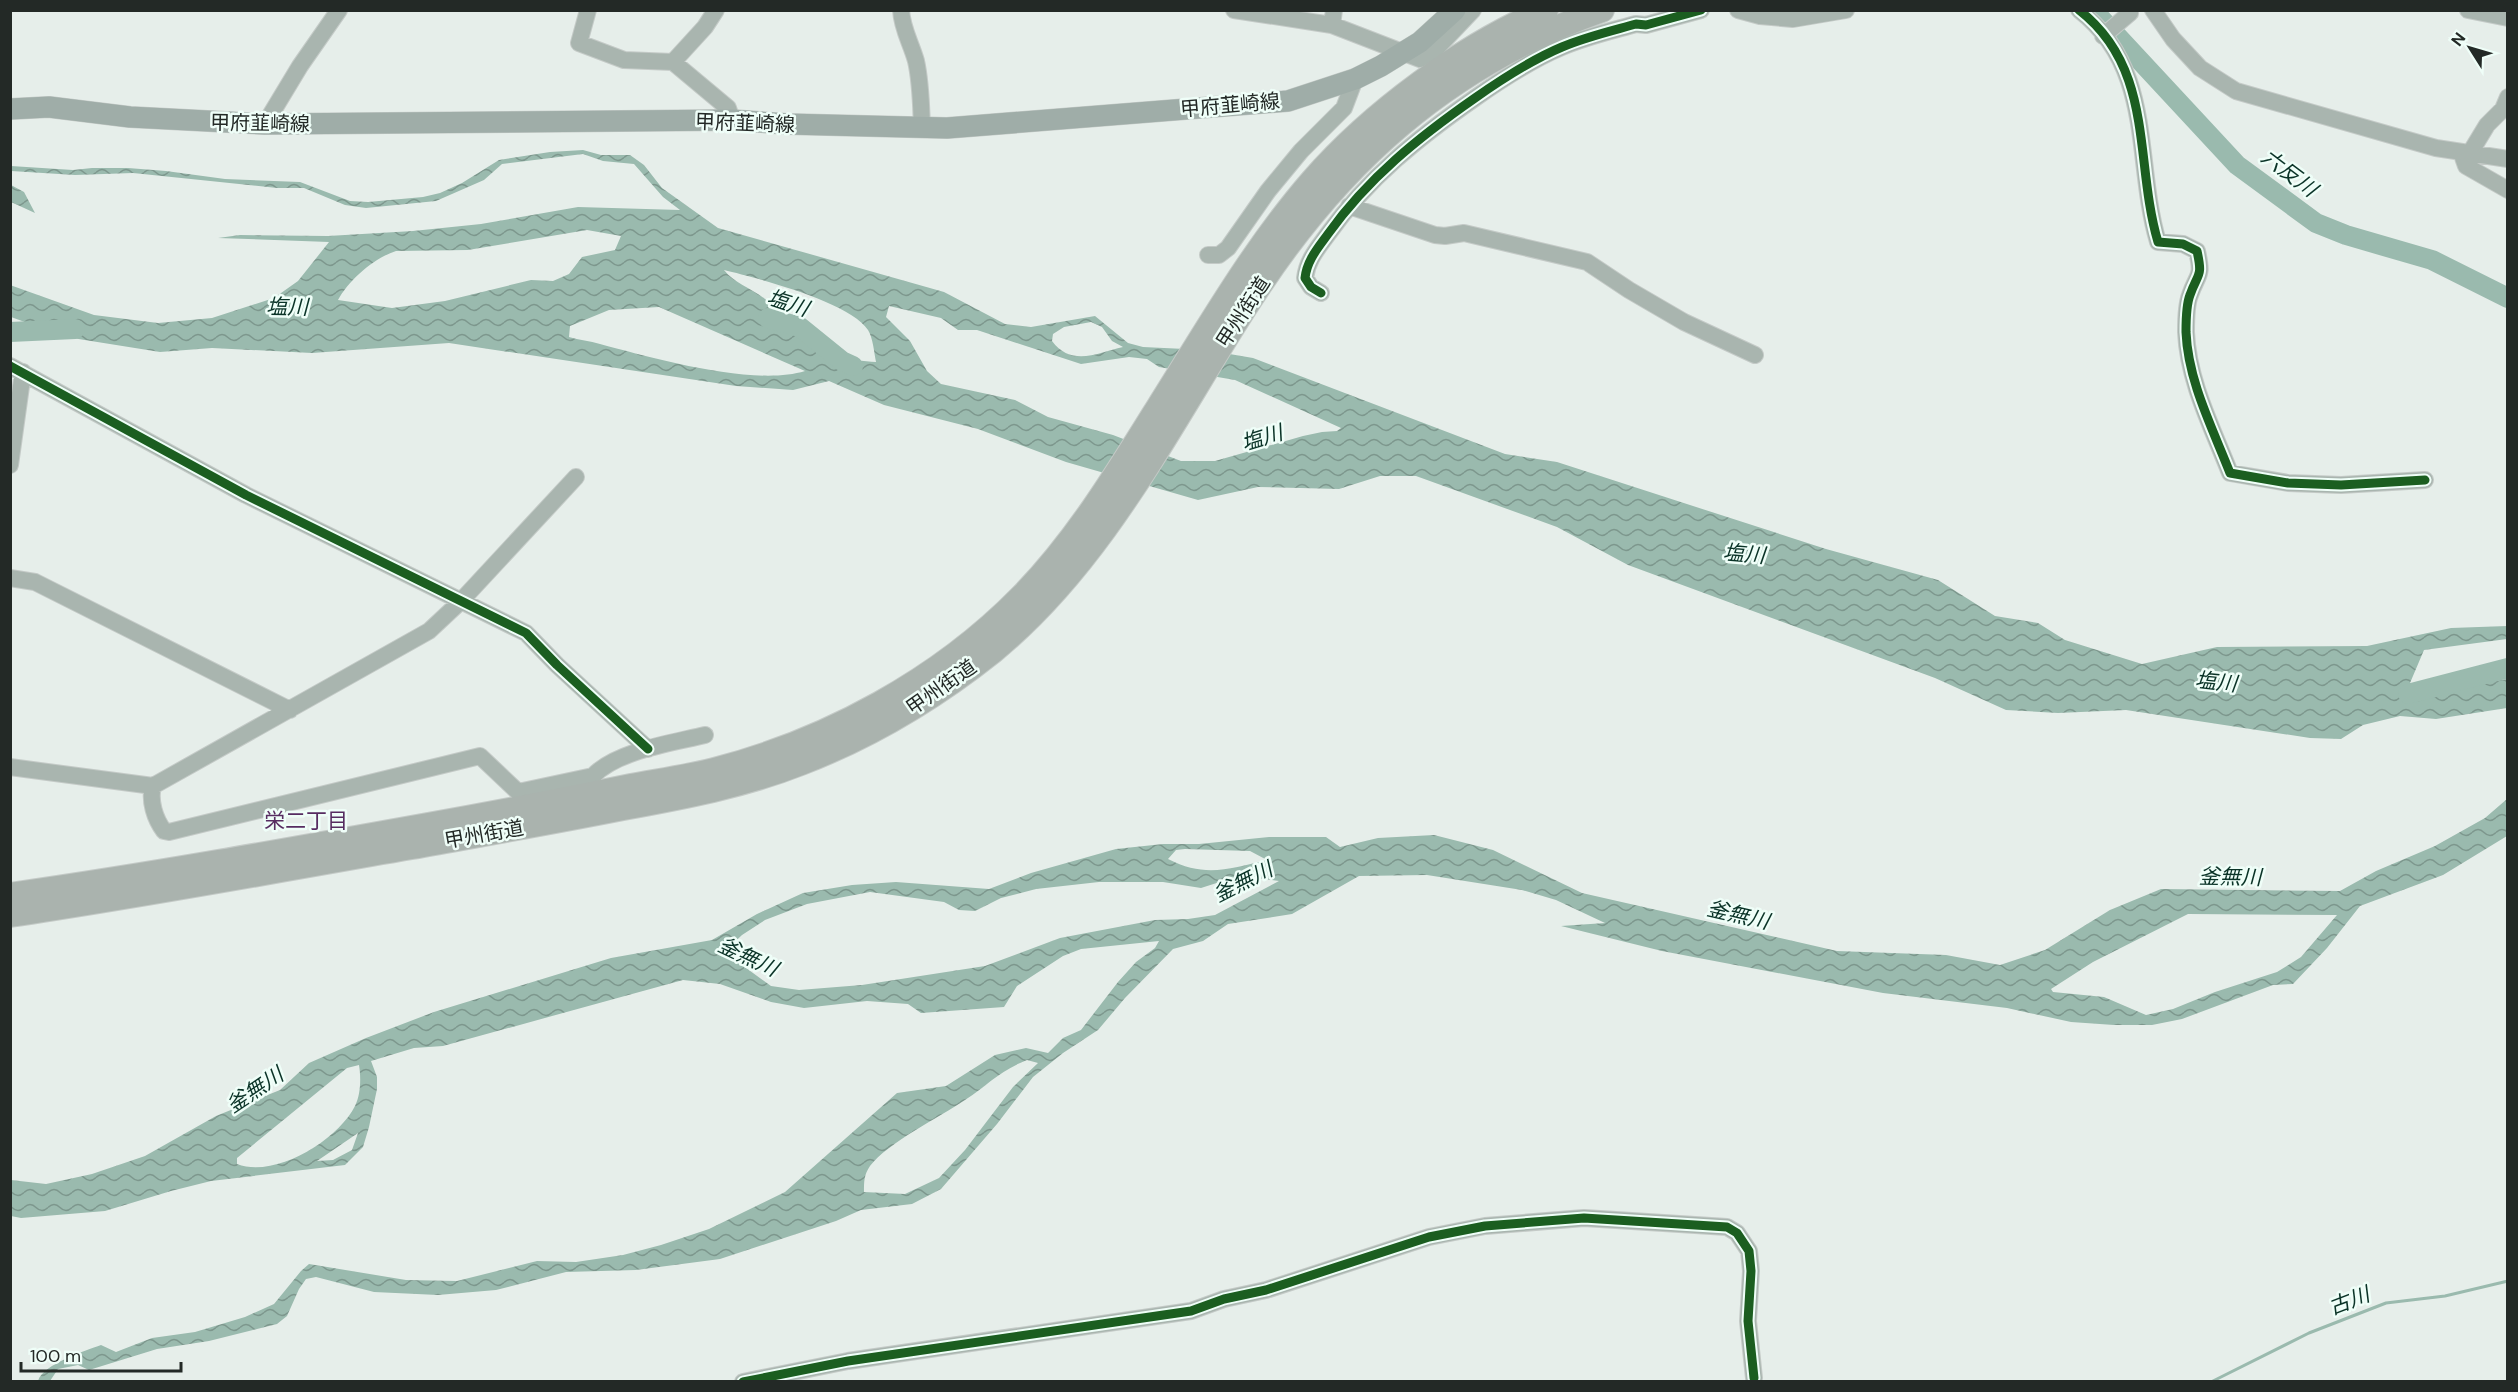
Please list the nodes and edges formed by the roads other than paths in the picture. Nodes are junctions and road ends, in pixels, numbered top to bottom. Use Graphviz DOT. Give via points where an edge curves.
graph roads {
  1 [pos="339,10"];
  2 [pos="588,10"];
  3 [pos="716,10"];
  4 [pos="901,10"];
  5 [pos="1234,10"];
  6 [pos="1455,10"];
  7 [pos="1473,10"];
  8 [pos="1602,10"];
  9 [pos="1701,10"];
  10 [pos="1738,10"];
  11 [pos="1846,10"];
  12 [pos="2079,10"];
  13 [pos="2153,10"];
  14 [pos="2468,10"];
  15 [pos="2129,13"];
  16 [pos="1333,18"];
  17 [pos="2508,18"];
  18 [pos="1531,20"];
  19 [pos="2104,34"];
  20 [pos="1402,53"];
  21 [pos="673,62"];
  22 [pos="1354,79"];
  23 [pos="2508,97"];
  24 [pos="10,109"];
  25 [pos="732,120"];
  26 [pos="265,124"];
  27 [pos="922,128"];
  28 [pos="2465,153"];
  29 [pos="2508,159"];
  30 [pos="2508,190"];
  31 [pos="1349,206"];
  32 [pos="1208,255"];
  33 [pos="1321,293"];
  34 [pos="1755,355"];
  35 [pos="17,369"];
  36 [pos="10,465"];
  37 [pos="576,477"];
  38 [pos="2425,480"];
  39 [pos="10,578"];
  40 [pos="460,602"];
  41 [pos="290,710"];
  42 [pos="705,735"];
  43 [pos="648,749"];
  44 [pos="10,767"];
  45 [pos="153,786"];
  46 [pos="552,803"];
  47 [pos="10,895"];
  48 [pos="10,915"];
  49 [pos="1754,1378"];
  50 [pos="743,1382"];
  1 -- 26 [label="street"];
  2 -- 21 [label="street" via="579,43 624,60"];
  3 -- 21 [label="street"];
  4 -- 27 [label="street" via="902,27 920,79"];
  5 -- 16 [label="street"];
  6 -- 20 [label="main road, 甲府韮崎線"];
  7 -- 20 [label="street" via="1429,56 1420,59"];
  8 -- 18 [label="highway, 甲州街道"];
  9 -- 31 [label="street" via="1646,26 1636,24 1562,47 1492,86 1390,155"];
  10 -- 11 [label="street" via="1793,19"];
  12 -- 19 [label="street"];
  13 -- 28 [label="street" via="2193,61 2236,91"];
  14 -- 17 [label="street"];
  15 -- 19 [label="street"];
  16 -- 20 [label="street"];
  18 -- 46 [label="highway, 甲州街道" via="1457,57 1358,135 1314,178 1273,230 1242,293 1127,457 1066,561 982,633 925,675 865,711 794,743 715,769"];
  19 -- 38 [label="street" via="2129,75 2142,130 2151,220 2158,242 2183,244 2197,251 2201,268 2188,304 2188,356 2196,389 2230,473 2289,483 2341,485"];
  20 -- 22 [label="main road, 甲府韮崎線"];
  21 -- 25 [label="street" via="728,108"];
  22 -- 27 [label="main road, 甲府韮崎線" via="1288,101 1005,125"];
  22 -- 32 [label="street" via="1349,114 1288,167 1228,248 1219,255"];
  23 -- 28 [label="street" via="2503,109"];
  24 -- 26 [label="main road, 甲府韮崎線" via="49,107 130,117"];
  25 -- 26 [label="main road, 甲府韮崎線"];
  25 -- 27 [label="main road, 甲府韮崎線"];
  28 -- 29 [label="street"];
  28 -- 30 [label="street" via="2466,166"];
  31 -- 33 [label="street" via="1310,260 1305,278"];
  31 -- 34 [label="street" via="1436,235 1464,233 1587,262 1684,322"];
  35 -- 36 [label="street"];
  35 -- 40 [label="street" via="246,495"];
  37 -- 40 [label="street"];
  39 -- 41 [label="street" via="35,582"];
  40 -- 41 [label="street" via="409,644"];
  40 -- 43 [label="street" via="526,633"];
  41 -- 45 [label="street"];
  42 -- 43 [label="street"];
  43 -- 46 [label="street" via="599,769"];
  44 -- 45 [label="street"];
  45 -- 46 [label="street" via="150,797 159,826 170,832 480,756 518,792"];
  46 -- 47 [label="highway, 甲州街道"];
  46 -- 48 [label="highway, 甲州街道"];
  49 -- 50 [label="street" via="1748,1322 1749,1251 1737,1233 1727,1227 1584,1218 1485,1226 1429,1237 1191,1311 903,1353"];
}
